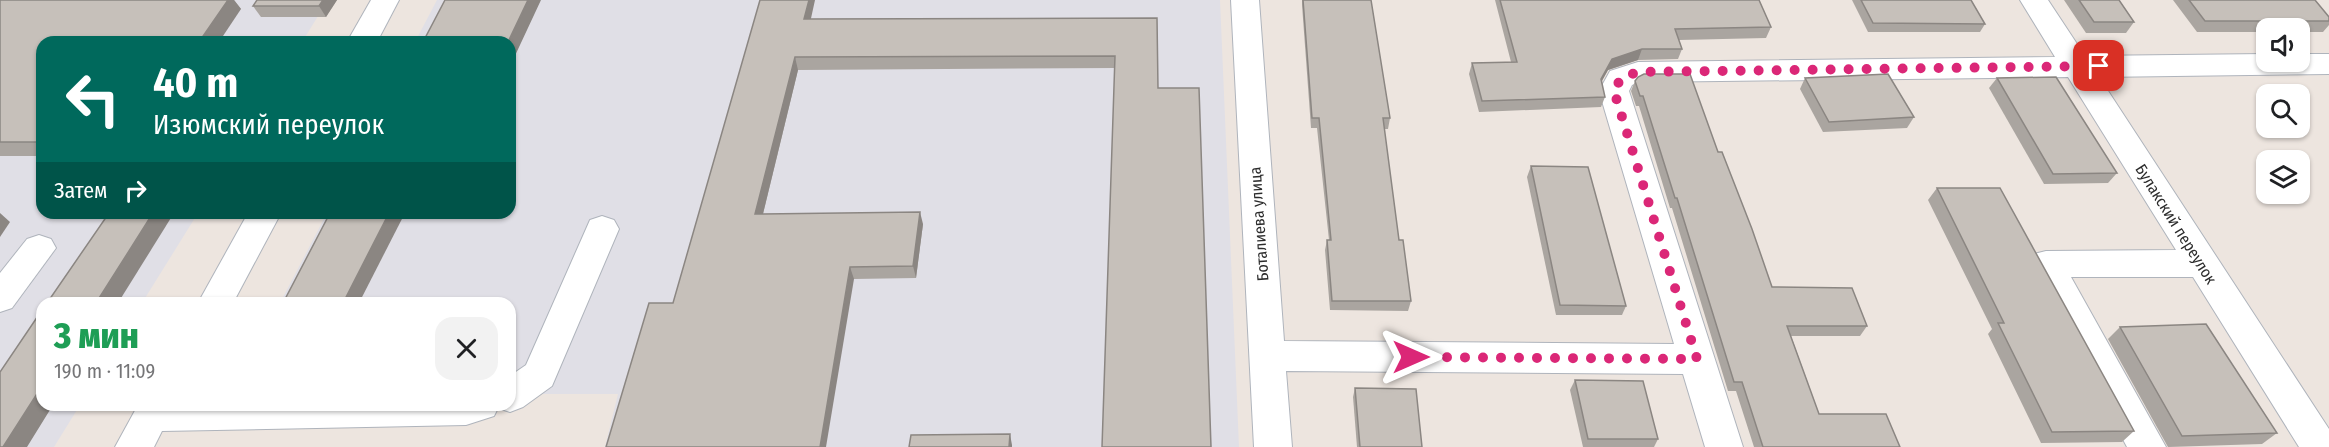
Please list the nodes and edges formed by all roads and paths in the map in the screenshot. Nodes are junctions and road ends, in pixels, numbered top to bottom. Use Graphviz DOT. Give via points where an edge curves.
graph roads {
  1 [pos="385,0"];
  2 [pos="1245,0"];
  3 [pos="2034,0"];
  4 [pos="365,36"];
  5 [pos="2329,64"];
  6 [pos="2076,67"];
  7 [pos="262,219"];
  8 [pos="602,229"];
  9 [pos="39,248"];
  10 [pos="2200,263"];
  11 [pos="218,297"];
  12 [pos="0,298"];
  13 [pos="1268,356"];
  14 [pos="1697,359"];
  15 [pos="516,392"];
  16 [pos="153,411"];
  17 [pos="134,447"];
  18 [pos="1274,447"];
  19 [pos="1724,447"];
  20 [pos="2146,447"];
  21 [pos="2320,447"];
  1 -- 4 [label="street"];
  2 -- 13 [label="street, Боталиева улица"];
  3 -- 6 [label="street, Булакский переулок"];
  5 -- 6 [label="street"];
  6 -- 10 [label="street, Булакский переулок"];
  6 -- 14 [label="street" via="1638,72 1621,78 1614,91"];
  7 -- 11 [label="street"];
  8 -- 15 [label="street" via="539,375"];
  9 -- 12 [label="street"];
  10 -- 20 [label="street" via="2046,264"];
  10 -- 21 [label="street, Булакский переулок"];
  13 -- 14 [label="street"];
  13 -- 18 [label="street, Боталиева улица"];
  14 -- 19 [label="street"];
  16 -- 17 [label="street"];
}
